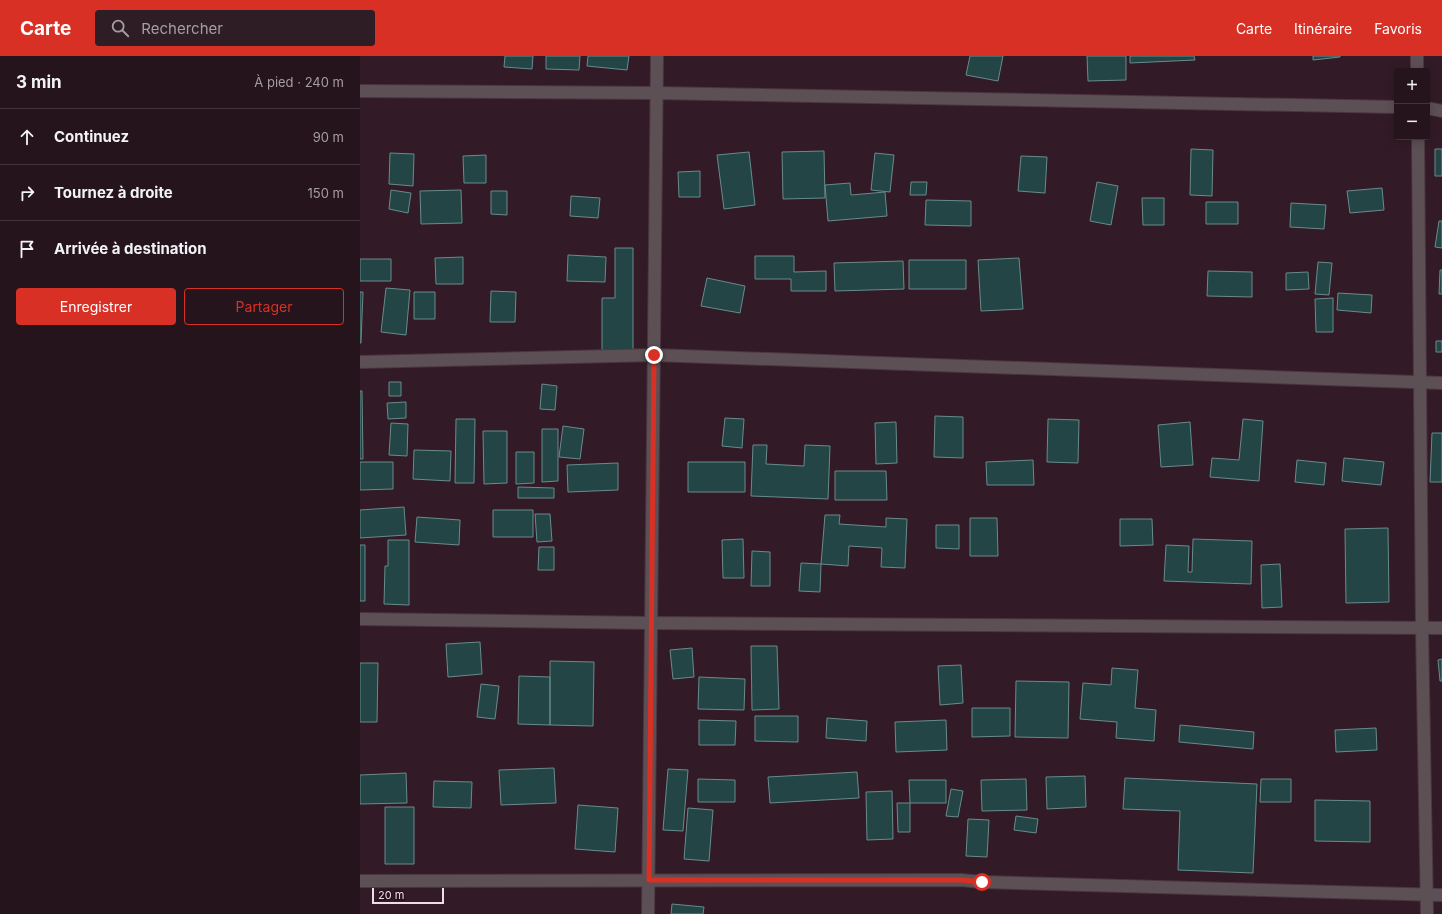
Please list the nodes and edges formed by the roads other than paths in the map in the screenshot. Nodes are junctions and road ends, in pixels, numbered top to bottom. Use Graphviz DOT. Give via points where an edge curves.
graph roads {
  1 [pos="657,56"];
  2 [pos="1416,56"];
  3 [pos="1417,68"];
  4 [pos="360,92"];
  5 [pos="656,93"];
  6 [pos="1394,106"];
  7 [pos="1430,109"];
  8 [pos="1442,111"];
  9 [pos="1418,140"];
  10 [pos="654,355"];
  11 [pos="360,362"];
  12 [pos="1420,382"];
  13 [pos="1442,382"];
  14 [pos="360,619"];
  15 [pos="651,623"];
  16 [pos="1422,628"];
  17 [pos="1442,628"];
  18 [pos="649,880"];
  19 [pos="360,881"];
  20 [pos="1428,896"];
  21 [pos="1442,896"];
  22 [pos="648,914"];
  23 [pos="1427,914"];
  1 -- 5 [label="street"];
  2 -- 3 [label="street"];
  4 -- 5 [label="street"];
  5 -- 6 [label="street"];
  5 -- 10 [label="street"];
  7 -- 8 [label="street"];
  9 -- 12 [label="street"];
  10 -- 11 [label="street"];
  10 -- 12 [label="street"];
  10 -- 15 [label="street"];
  12 -- 13 [label="street"];
  12 -- 16 [label="street"];
  14 -- 15 [label="street"];
  15 -- 16 [label="street"];
  15 -- 18 [label="street"];
  16 -- 17 [label="street"];
  16 -- 20 [label="street"];
  18 -- 19 [label="street"];
  18 -- 20 [label="street" via="961,880"];
  18 -- 22 [label="street"];
  20 -- 21 [label="street"];
  20 -- 23 [label="street"];
}
